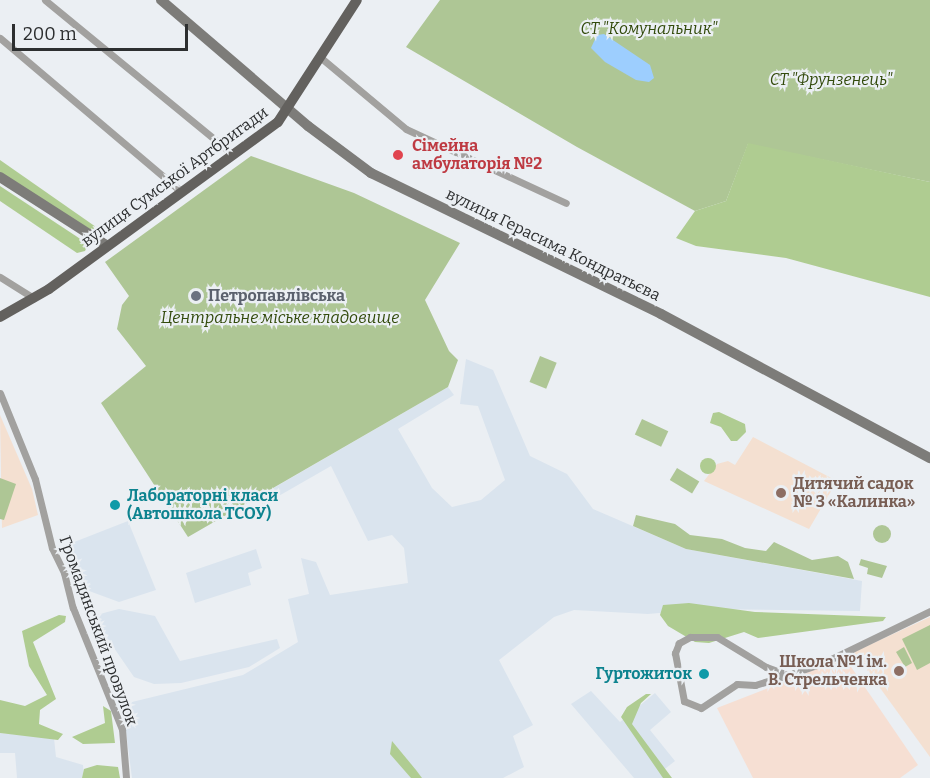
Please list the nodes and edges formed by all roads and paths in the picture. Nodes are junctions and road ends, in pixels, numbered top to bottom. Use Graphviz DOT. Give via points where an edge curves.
graph roads {
  1 [pos="45,0"];
  2 [pos="160,0"];
  3 [pos="357,0"];
  4 [pos="0,38"];
  5 [pos="320,57"];
  6 [pos="289,107"];
  7 [pos="231,153"];
  8 [pos="0,177"];
  9 [pos="179,190"];
  10 [pos="567,203"];
  11 [pos="106,245"];
  12 [pos="0,278"];
  13 [pos="34,298"];
  14 [pos="0,317"];
  15 [pos="0,393"];
  16 [pos="930,458"];
  17 [pos="930,611"];
  18 [pos="788,675"];
  19 [pos="126,778"];
  1 -- 7 [label="street"];
  2 -- 6 [label="main road, вулиця Герасима Кондратьєва"];
  3 -- 5 [label="main road, вулиця Сумської Артбригади"];
  4 -- 9 [label="street"];
  5 -- 6 [label="main road, вулиця Сумської Артбригади"];
  5 -- 10 [label="street" via="406,129"];
  6 -- 7 [label="main road, вулиця Сумської Артбригади" via="278,122"];
  6 -- 16 [label="main road, вулиця Герасима Кондратьєва" via="371,172 661,314"];
  7 -- 9 [label="main road, вулиця Сумської Артбригади"];
  8 -- 11 [label="main road"];
  9 -- 11 [label="main road, вулиця Сумської Артбригади"];
  11 -- 13 [label="main road, вулиця Сумської Артбригади"];
  12 -- 13 [label="street"];
  13 -- 14 [label="main road, вулиця Сумської Артбригади"];
  15 -- 19 [label="street, Громадянський провулок" via="34,478 73,608 122,729"];
  17 -- 18 [label="street"];
  18 -- 18 [label="street" via="766,667 717,637 690,637 679,643 675,653 684,701 694,707 707,706 737,684 755,685"];
}
